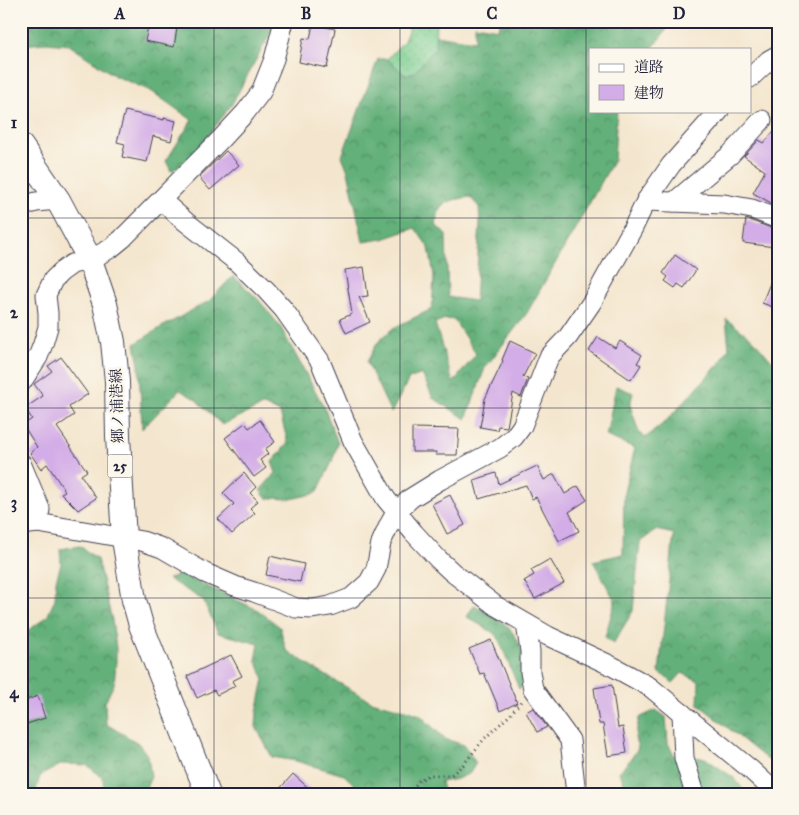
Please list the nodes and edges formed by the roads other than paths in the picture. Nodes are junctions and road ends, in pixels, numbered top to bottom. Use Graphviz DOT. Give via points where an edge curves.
graph roads {
  1 [pos="284,21"];
  2 [pos="778,55"];
  3 [pos="752,76"];
  4 [pos="718,112"];
  5 [pos="762,120"];
  6 [pos="21,146"];
  7 [pos="58,200"];
  8 [pos="161,200"];
  9 [pos="646,201"];
  10 [pos="674,202"];
  11 [pos="21,207"];
  12 [pos="778,219"];
  13 [pos="90,260"];
  14 [pos="24,372"];
  15 [pos="21,463"];
  16 [pos="397,512"];
  17 [pos="30,524"];
  18 [pos="124,538"];
  19 [pos="526,624"];
  20 [pos="682,713"];
  21 [pos="208,794"];
  22 [pos="576,794"];
  23 [pos="696,794"];
  24 [pos="777,794"];
  1 -- 8 [label="street" via="261,92 226,134"];
  2 -- 3 [label="street"];
  4 -- 9 [label="street" via="671,165"];
  5 -- 10 [label="street" via="730,155"];
  6 -- 7 [label="main road, 郷ノ浦港線 / 25"];
  7 -- 11 [label="street"];
  7 -- 13 [label="main road, 郷ノ浦港線 / 25"];
  8 -- 13 [label="street" via="122,239"];
  8 -- 16 [label="street" via="237,262 284,310 320,361 353,441 386,499"];
  9 -- 10 [label="street"];
  9 -- 16 [label="street" via="592,302 568,337 549,357 522,426 514,437 418,493"];
  10 -- 12 [label="street" via="724,204 752,209"];
  13 -- 14 [label="street" via="72,264 53,280 46,296 48,327 38,357"];
  13 -- 18 [label="main road, 郷ノ浦港線 / 25" via="114,342"];
  15 -- 17 [label="street" via="40,509"];
  16 -- 18 [label="street" via="381,542 376,569 369,582 351,598 312,609 296,608 235,586 162,548"];
  16 -- 19 [label="street" via="452,572 496,606"];
  17 -- 18 [label="street"];
  18 -- 21 [label="main road, 郷ノ浦港線 / 25" via="141,625"];
  19 -- 20 [label="street" via="650,687"];
  19 -- 22 [label="street" via="533,689 570,740"];
  20 -- 23 [label="street" via="684,758"];
  20 -- 24 [label="street"];
}
